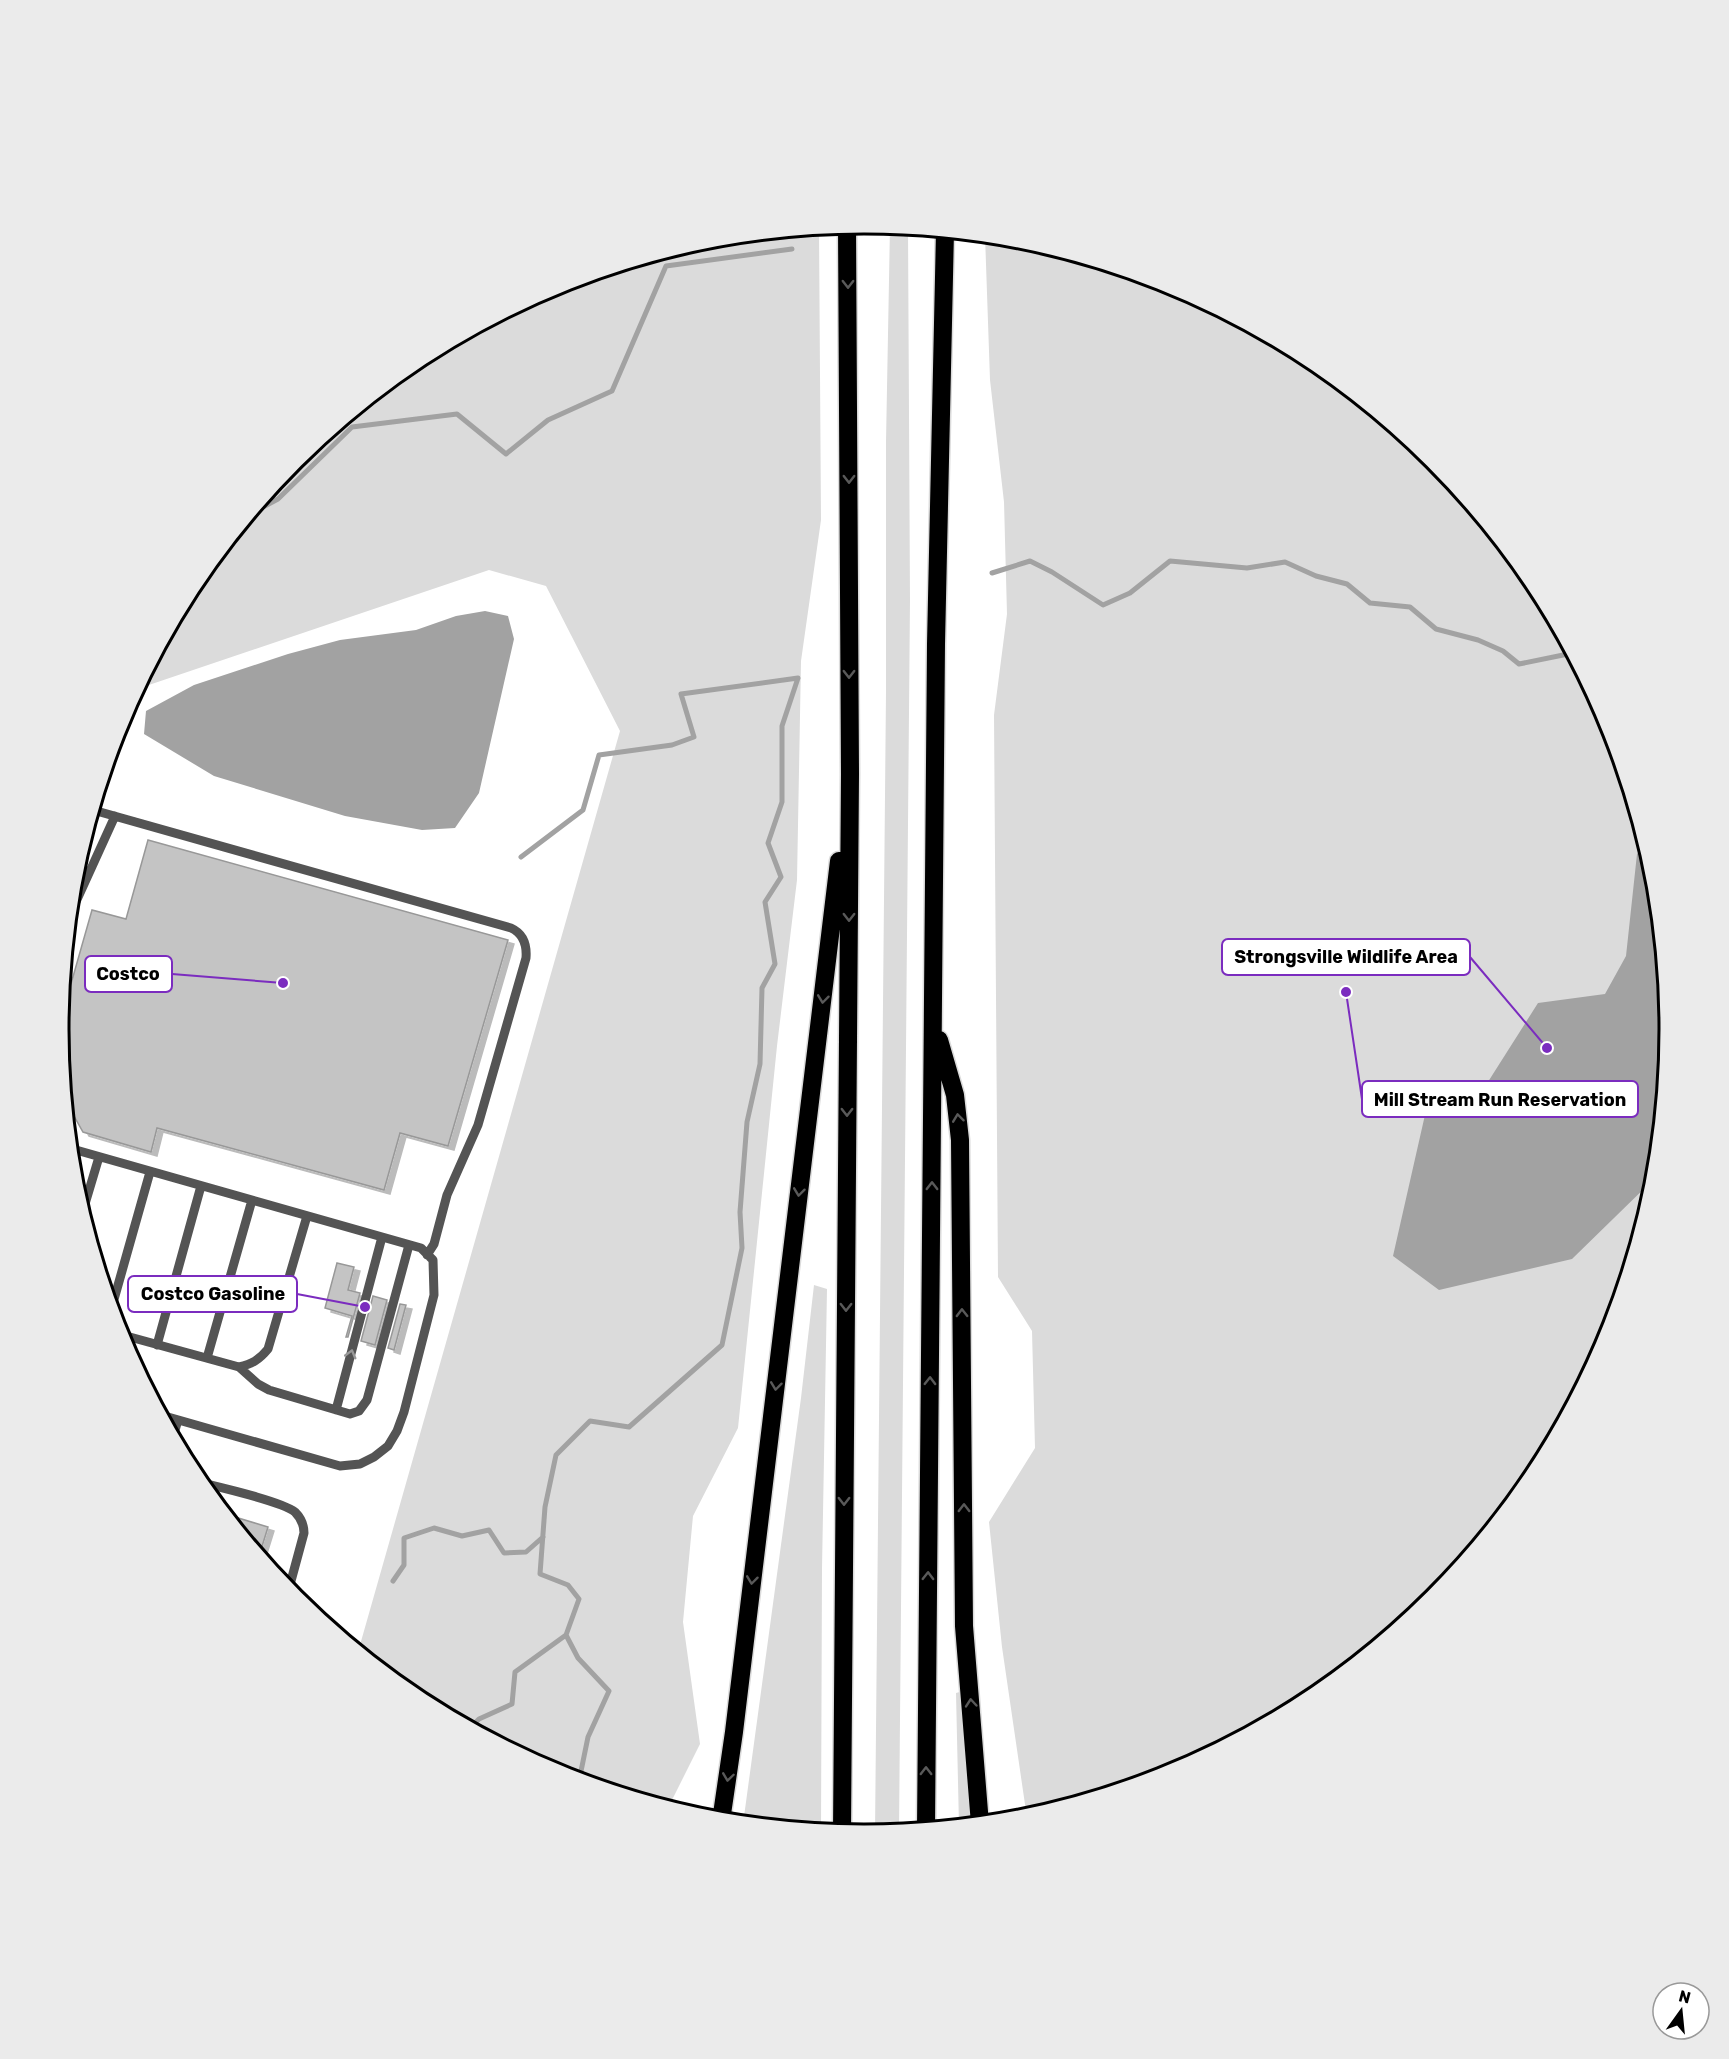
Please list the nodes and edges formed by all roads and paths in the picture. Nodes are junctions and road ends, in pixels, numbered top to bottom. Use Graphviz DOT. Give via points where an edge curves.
graph roads {
  1 [pos="847,235"];
  2 [pos="945,239"];
  3 [pos="850,774"];
  4 [pos="100,812"];
  5 [pos="115,816"];
  6 [pos="85,871"];
  7 [pos="89,872"];
  8 [pos="82,888"];
  9 [pos="933,1019"];
  10 [pos="79,1151"];
  11 [pos="99,1157"];
  12 [pos="150,1172"];
  13 [pos="201,1186"];
  14 [pos="87,1197"];
  15 [pos="252,1200"];
  16 [pos="307,1216"];
  17 [pos="382,1237"];
  18 [pos="409,1245"];
  19 [pos="427,1255"];
  20 [pos="115,1296"];
  21 [pos="132,1338"];
  22 [pos="157,1345"];
  23 [pos="207,1358"];
  24 [pos="239,1367"];
  25 [pos="336,1410"];
  26 [pos="171,1418"];
  27 [pos="178,1420"];
  28 [pos="176,1427"];
  29 [pos="214,1486"];
  30 [pos="291,1581"];
  31 [pos="722,1812"];
  32 [pos="979,1816"];
  33 [pos="926,1822"];
  34 [pos="842,1824"];
  1 -- 3 [label="highway, one-way"];
  2 -- 9 [label="highway"];
  3 -- 31 [label="highway, one-way"];
  3 -- 34 [label="highway, one-way"];
  4 -- 5 [label="lane"];
  5 -- 7 [label="lane"];
  5 -- 19 [label="lane" via="511,928 522,937 526,958 478,1125 447,1195 434,1244"];
  6 -- 7 [label="lane"];
  7 -- 8 [label="lane"];
  32 -- 9 [label="highway, one-way" via="964,1626 960,1140 955,1095"];
  33 -- 9 [label="highway, one-way"];
  10 -- 11 [label="lane"];
  11 -- 12 [label="lane"];
  11 -- 14 [label="lane"];
  12 -- 13 [label="lane"];
  12 -- 20 [label="lane"];
  13 -- 15 [label="lane"];
  13 -- 22 [label="lane"];
  15 -- 16 [label="lane"];
  15 -- 23 [label="lane"];
  16 -- 17 [label="lane"];
  16 -- 24 [label="lane" via="268,1349 251,1364"];
  17 -- 18 [label="lane"];
  25 -- 17 [label="lane, one-way"];
  18 -- 19 [label="lane" via="421,1248"];
  18 -- 25 [label="lane" via="367,1400 359,1411 350,1414"];
  19 -- 27 [label="lane" via="432,1260 434,1295 404,1412 388,1446 374,1456 360,1464 340,1466"];
  21 -- 22 [label="lane"];
  22 -- 23 [label="lane"];
  23 -- 24 [label="lane"];
  24 -- 25 [label="lane" via="269,1390"];
  26 -- 27 [label="lane"];
  27 -- 28 [label="lane"];
  29 -- 30 [label="lane" via="287,1507 300,1519 304,1533"];
}
